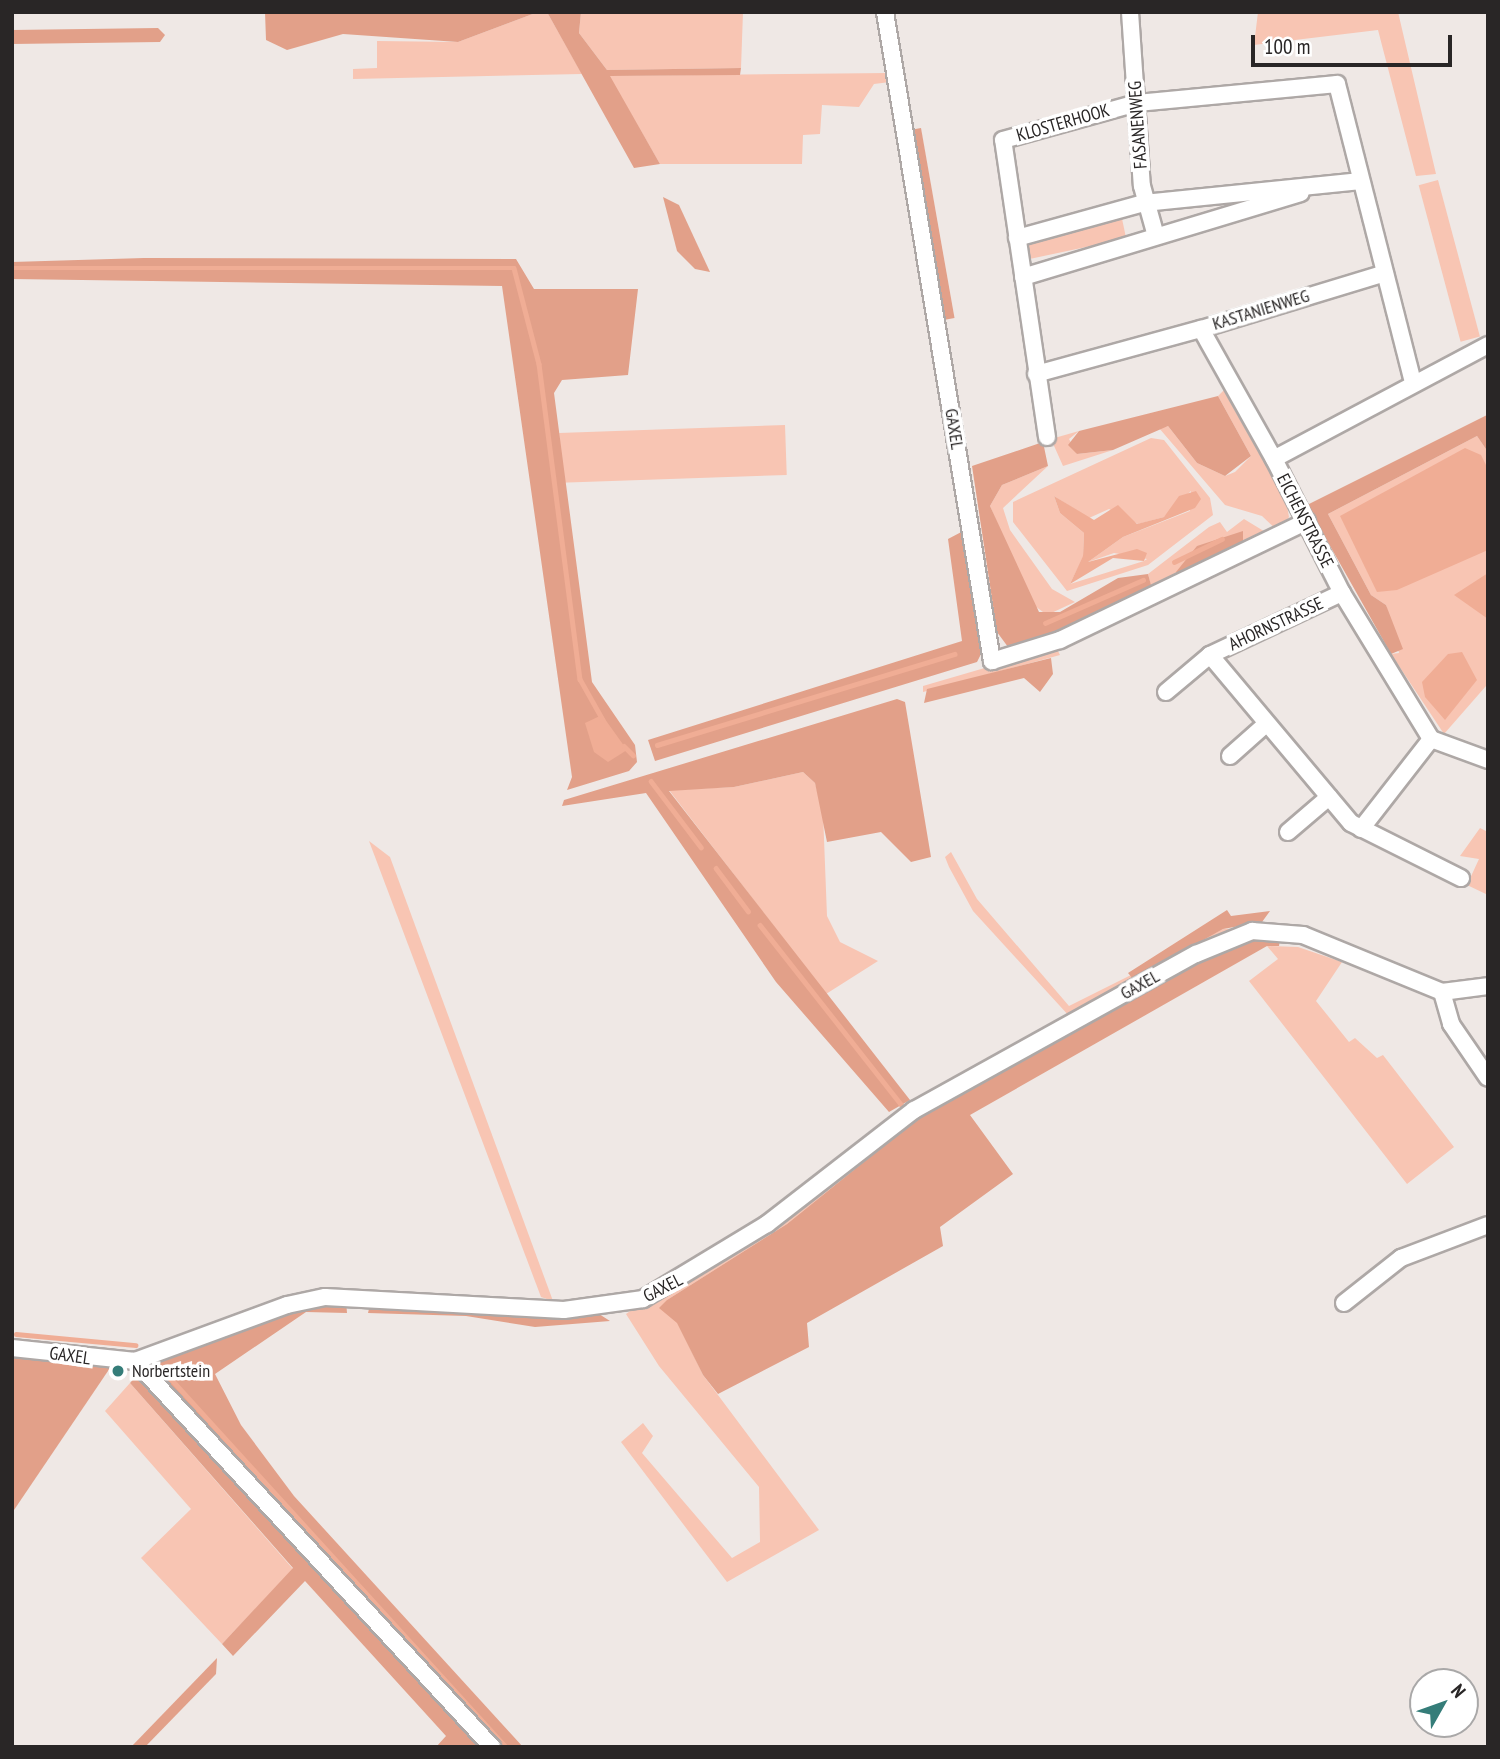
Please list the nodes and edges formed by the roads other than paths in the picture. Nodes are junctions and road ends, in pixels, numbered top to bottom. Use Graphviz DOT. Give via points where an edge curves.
graph roads {
  1 [pos="885,12"];
  2 [pos="1130,12"];
  3 [pos="1137,103"];
  4 [pos="1361,181"];
  5 [pos="1330,183"];
  6 [pos="1144,203"];
  7 [pos="1156,236"];
  8 [pos="1017,237"];
  9 [pos="1385,273"];
  10 [pos="1023,276"];
  11 [pos="1201,328"];
  12 [pos="1488,345"];
  13 [pos="1036,374"];
  14 [pos="1413,383"];
  15 [pos="1047,437"];
  16 [pos="1274,459"];
  17 [pos="1307,521"];
  18 [pos="1342,593"];
  19 [pos="1210,655"];
  20 [pos="1166,692"];
  21 [pos="1266,724"];
  22 [pos="1431,739"];
  23 [pos="1230,756"];
  24 [pos="1488,760"];
  25 [pos="1329,797"];
  26 [pos="1361,830"];
  27 [pos="1288,832"];
  28 [pos="1461,878"];
  29 [pos="1488,986"];
  30 [pos="1442,992"];
  31 [pos="1488,1078"];
  32 [pos="1488,1225"];
  33 [pos="1344,1303"];
  34 [pos="12,1348"];
  35 [pos="135,1361"];
  36 [pos="492,1747"];
  1 -- 17 [label="street, GAXEL" via="992,661 1060,640"];
  2 -- 3 [label="street, FASANENWEG"];
  3 -- 4 [label="street" via="1336,85"];
  3 -- 6 [label="street, FASANENWEG"];
  3 -- 8 [label="street, KLOSTERHOOK" via="1003,140"];
  4 -- 5 [label="street"];
  4 -- 9 [label="street"];
  5 -- 6 [label="street"];
  5 -- 7 [label="street"];
  6 -- 7 [label="street, FASANENWEG"];
  6 -- 8 [label="street"];
  7 -- 10 [label="street"];
  8 -- 10 [label="street, KLOSTERHOOK"];
  9 -- 11 [label="street, KASTANIENWEG"];
  9 -- 14 [label="street"];
  10 -- 13 [label="street, KLOSTERHOOK"];
  11 -- 13 [label="street"];
  11 -- 16 [label="street, KASTANIENWEG"];
  12 -- 14 [label="street, EICHENSTRASSE"];
  13 -- 15 [label="street, KLOSTERHOOK"];
  14 -- 16 [label="street, EICHENSTRASSE"];
  16 -- 17 [label="street, EICHENSTRASSE"];
  17 -- 18 [label="street, EICHENSTRASSE"];
  18 -- 19 [label="street, AHORNSTRASSE"];
  18 -- 22 [label="street, EICHENSTRASSE"];
  19 -- 20 [label="street, AHORNSTRASSE"];
  19 -- 21 [label="street, AHORNSTRASSE"];
  21 -- 23 [label="street"];
  21 -- 25 [label="street, AHORNSTRASSE"];
  22 -- 24 [label="street"];
  22 -- 26 [label="street"];
  25 -- 26 [label="street, AHORNSTRASSE"];
  25 -- 27 [label="street"];
  26 -- 28 [label="street, AHORNSTRASSE"];
  29 -- 30 [label="street"];
  30 -- 31 [label="street" via="1451,1024"];
  30 -- 35 [label="street, GAXEL" via="1283,929 1229,940 914,1110 767,1224 643,1299 564,1310 325,1297 287,1305"];
  32 -- 33 [label="street" via="1401,1258"];
  34 -- 35 [label="street, GAXEL"];
  35 -- 36 [label="street"];
}
